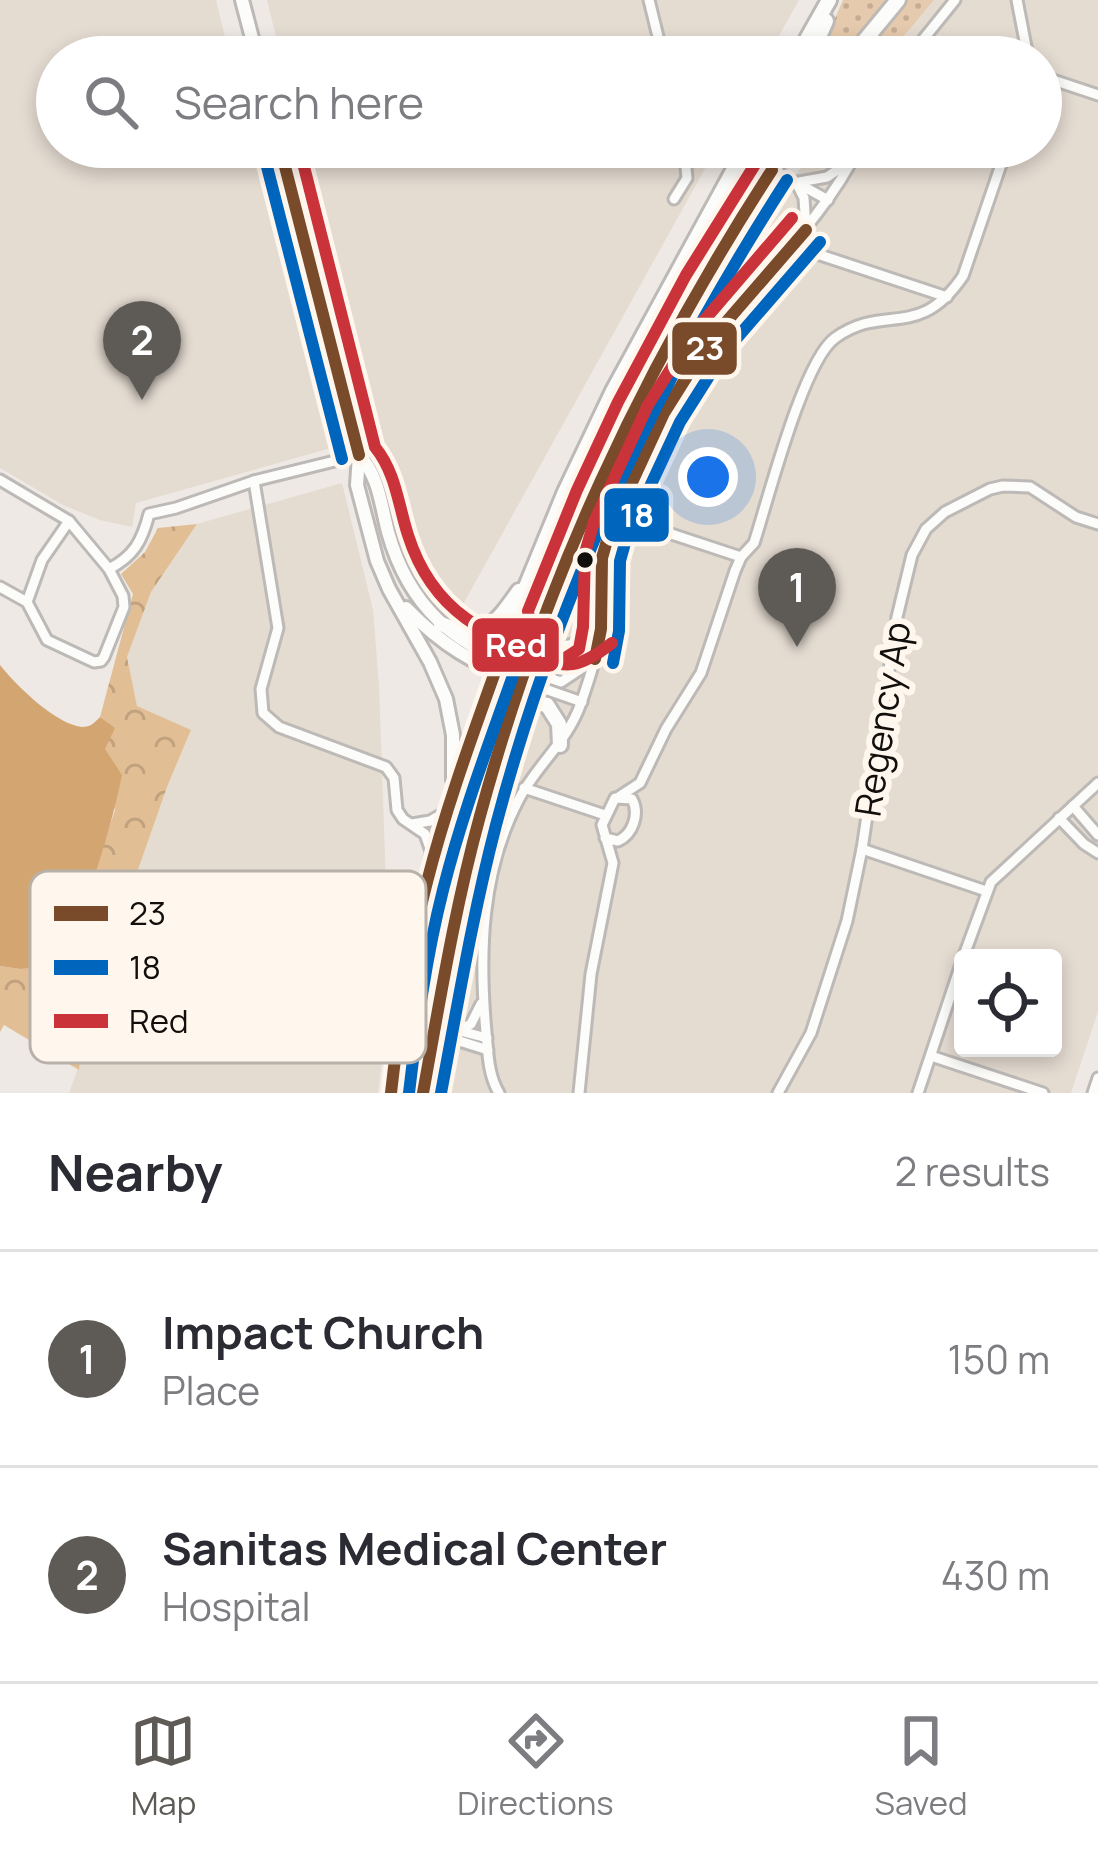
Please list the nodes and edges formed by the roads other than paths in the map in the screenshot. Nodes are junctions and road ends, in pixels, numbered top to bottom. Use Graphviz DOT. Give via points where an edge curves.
graph roads {
  1 [pos="242,0"];
  2 [pos="649,0"];
  3 [pos="832,0"];
  4 [pos="898,0"];
  5 [pos="955,0"];
  6 [pos="1017,0"];
  7 [pos="251,36"];
  8 [pos="658,36"];
  9 [pos="810,36"];
  10 [pos="818,36"];
  11 [pos="868,36"];
  12 [pos="926,36"];
  13 [pos="1024,36"];
  14 [pos="1062,83"];
  15 [pos="1098,95"];
  16 [pos="285,168"];
  17 [pos="686,168"];
  18 [pos="743,168"];
  19 [pos="745,168"];
  20 [pos="747,168"];
  21 [pos="770,168"];
  22 [pos="840,168"];
  23 [pos="848,168"];
  24 [pos="1000,168"];
  25 [pos="796,182"];
  26 [pos="674,199"];
  27 [pos="828,200"];
  28 [pos="806,230"];
  29 [pos="793,246"];
  30 [pos="947,297"];
  31 [pos="663,353"];
  32 [pos="359,455"];
  33 [pos="0,480"];
  34 [pos="254,481"];
  35 [pos="616,516"];
  36 [pos="69,521"];
  37 [pos="1098,524"];
  38 [pos="741,557"];
  39 [pos="534,566"];
  40 [pos="109,569"];
  41 [pos="0,587"];
  42 [pos="389,589"];
  43 [pos="26,602"];
  44 [pos="545,616"];
  45 [pos="441,624"];
  46 [pos="601,628"];
  47 [pos="595,659"];
  48 [pos="497,666"];
  49 [pos="524,676"];
  50 [pos="561,682"];
  51 [pos="583,696"];
  52 [pos="508,722"];
  53 [pos="560,745"];
  54 [pos="640,783"];
  55 [pos="1098,783"];
  56 [pos="524,788"];
  57 [pos="620,796"];
  58 [pos="636,806"];
  59 [pos="1072,806"];
  60 [pos="447,811"];
  61 [pos="605,815"];
  62 [pos="1059,818"];
  63 [pos="412,824"];
  64 [pos="1098,835"];
  65 [pos="605,838"];
  66 [pos="622,840"];
  67 [pos="862,850"];
  68 [pos="1098,853"];
  69 [pos="433,857"];
  70 [pos="614,863"];
  71 [pos="426,887"];
  72 [pos="986,891"];
  73 [pos="966,949"];
  74 [pos="954,986"];
  75 [pos="483,999"];
  76 [pos="437,1015"];
  77 [pos="458,1031"];
  78 [pos="487,1044"];
  79 [pos="432,1045"];
  80 [pos="931,1056"];
  81 [pos="395,1063"];
  82 [pos="1098,1078"];
  83 [pos="391,1093"];
  84 [pos="424,1093"];
  85 [pos="500,1093"];
  86 [pos="579,1093"];
  87 [pos="778,1093"];
  88 [pos="918,1093"];
  89 [pos="1043,1093"];
  90 [pos="1093,1093"];
  1 -- 7 [label="main road"];
  2 -- 8 [label="street"];
  3 -- 9 [label="highway"];
  3 -- 10 [label="highway"];
  4 -- 11 [label="highway"];
  5 -- 12 [label="street"];
  6 -- 13 [label="street"];
  14 -- 15 [label="street"];
  16 -- 32 [label="main road"];
  17 -- 26 [label="street"];
  18 -- 39 [label="highway" via="620,376"];
  19 -- 31 [label="highway"];
  20 -- 31 [label="highway" via="729,237"];
  21 -- 25 [label="street"];
  22 -- 25 [label="street"];
  23 -- 27 [label="street"];
  24 -- 30 [label="street" via="963,276"];
  25 -- 27 [label="street"];
  25 -- 28 [label="street"];
  27 -- 28 [label="street"];
  28 -- 29 [label="street"];
  29 -- 30 [label="street"];
  29 -- 35 [label="street" via="689,369"];
  30 -- 38 [label="street" via="924,314 850,329 820,354 755,540"];
  31 -- 44 [label="highway"];
  32 -- 34 [label="street"];
  32 -- 42 [label="main road" via="357,485"];
  32 -- 45 [label="main road" via="375,480 403,572"];
  33 -- 36 [label="street"];
  34 -- 40 [label="street" via="148,514 139,546"];
  34 -- 63 [label="street" via="278,628 261,689 263,712 279,727 386,766 397,811"];
  35 -- 38 [label="street"];
  35 -- 46 [label="street" via="602,558"];
  36 -- 40 [label="street"];
  36 -- 43 [label="street"];
  37 -- 67 [label="street, Regency Ap" via="1030,487 1003,486 926,529 897,617"];
  38 -- 54 [label="street" via="701,673"];
  39 -- 45 [label="highway" via="486,628"];
  39 -- 48 [label="highway"];
  40 -- 43 [label="street" via="124,607 101,661 47,640"];
  41 -- 43 [label="street"];
  42 -- 48 [label="main road" via="445,644"];
  42 -- 60 [label="main road" via="448,708 454,760"];
  44 -- 46 [label="highway" via="549,638 569,649"];
  44 -- 49 [label="highway"];
  45 -- 48 [label="main road"];
  46 -- 47 [label="street"];
  47 -- 50 [label="street"];
  47 -- 51 [label="street"];
  48 -- 49 [label="main road"];
  48 -- 60 [label="highway"];
  49 -- 50 [label="street"];
  49 -- 51 [label="street"];
  49 -- 52 [label="highway"];
  50 -- 51 [label="street"];
  51 -- 53 [label="street"];
  52 -- 53 [label="highway" via="531,702 547,705"];
  52 -- 76 [label="highway"];
  53 -- 56 [label="street"];
  54 -- 57 [label="street"];
  54 -- 58 [label="street"];
  55 -- 59 [label="street"];
  56 -- 61 [label="street"];
  56 -- 75 [label="street" via="489,889"];
  57 -- 58 [label="street"];
  57 -- 61 [label="street"];
  58 -- 66 [label="street"];
  59 -- 62 [label="street"];
  59 -- 64 [label="street"];
  60 -- 63 [label="street"];
  60 -- 69 [label="highway"];
  61 -- 65 [label="street"];
  62 -- 68 [label="street"];
  62 -- 72 [label="street"];
  63 -- 69 [label="street"];
  65 -- 66 [label="street"];
  65 -- 70 [label="street"];
  66 -- 70 [label="street"];
  67 -- 72 [label="street"];
  67 -- 87 [label="street, Regency Ap" via="811,1033"];
  69 -- 71 [label="highway"];
  70 -- 86 [label="street" via="591,974"];
  72 -- 73 [label="street"];
  74 -- 80 [label="street"];
  75 -- 77 [label="street"];
  75 -- 78 [label="street"];
  76 -- 77 [label="street"];
  76 -- 79 [label="highway"];
  77 -- 78 [label="street"];
  78 -- 79 [label="street" via="450,1038"];
  78 -- 85 [label="street"];
  79 -- 84 [label="highway"];
  80 -- 88 [label="street"];
  80 -- 89 [label="street"];
  81 -- 83 [label="highway"];
  82 -- 90 [label="street"];
}
